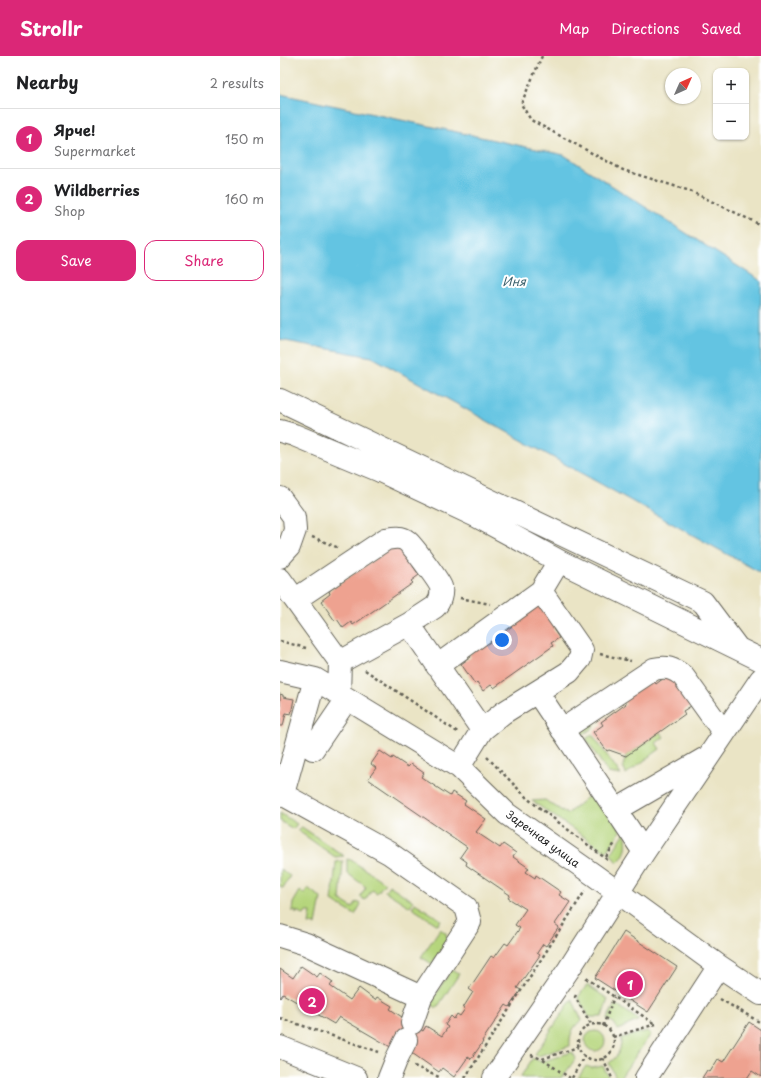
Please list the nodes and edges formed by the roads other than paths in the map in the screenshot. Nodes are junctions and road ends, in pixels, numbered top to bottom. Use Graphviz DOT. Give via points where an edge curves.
graph roads {
  1 [pos="280,400"];
  2 [pos="280,431"];
  3 [pos="280,498"];
  4 [pos="280,557"];
  5 [pos="558,561"];
  6 [pos="280,579"];
  7 [pos="541,591"];
  8 [pos="296,599"];
  9 [pos="409,624"];
  10 [pos="740,650"];
  11 [pos="761,660"];
  12 [pos="340,662"];
  13 [pos="437,666"];
  14 [pos="280,671"];
  15 [pos="315,679"];
  16 [pos="761,679"];
  17 [pos="537,692"];
  18 [pos="343,696"];
  19 [pos="482,730"];
  20 [pos="562,730"];
  21 [pos="724,733"];
  22 [pos="313,749"];
  23 [pos="708,756"];
  24 [pos="459,767"];
  25 [pos="281,794"];
  26 [pos="621,818"];
  27 [pos="644,852"];
  28 [pos="618,893"];
  29 [pos="280,936"];
  30 [pos="719,966"];
  31 [pos="761,994"];
  32 [pos="421,997"];
  33 [pos="280,1047"];
  34 [pos="401,1050"];
  35 [pos="356,1078"];
  36 [pos="494,1078"];
  37 [pos="646,1078"];
  1 -- 10 [label="street" via="702,602"];
  2 -- 5 [label="street" via="378,470 478,517"];
  3 -- 4 [label="street" via="294,518 295,530 289,547"];
  5 -- 7 [label="street"];
  5 -- 10 [label="street"];
  6 -- 8 [label="street"];
  7 -- 13 [label="street"];
  7 -- 17 [label="street" via="582,650 580,659 569,672"];
  8 -- 9 [label="street" via="386,539 398,538 407,541 440,586 441,594 435,608"];
  8 -- 12 [label="street"];
  9 -- 12 [label="street"];
  9 -- 13 [label="street"];
  10 -- 11 [label="street"];
  12 -- 18 [label="street"];
  13 -- 19 [label="street"];
  14 -- 15 [label="street, Заречная улица"];
  15 -- 18 [label="street, Заречная улица"];
  15 -- 25 [label="street"];
  16 -- 21 [label="street"];
  17 -- 19 [label="street" via="503,712"];
  17 -- 20 [label="street"];
  18 -- 22 [label="street"];
  18 -- 24 [label="street, Заречная улица"];
  19 -- 24 [label="street"];
  20 -- 21 [label="street" via="654,669 669,668 683,676"];
  20 -- 26 [label="street"];
  21 -- 23 [label="street"];
  23 -- 26 [label="street"];
  23 -- 27 [label="street"];
  24 -- 28 [label="street, Заречная улица" via="507,814"];
  25 -- 32 [label="street" via="389,853 466,907 470,922"];
  26 -- 27 [label="street"];
  27 -- 28 [label="street"];
  28 -- 30 [label="street, Заречная улица"];
  28 -- 36 [label="street"];
  29 -- 32 [label="street" via="306,944"];
  30 -- 31 [label="street, Заречная улица"];
  30 -- 37 [label="street"];
  32 -- 34 [label="street"];
  33 -- 35 [label="street"];
}
